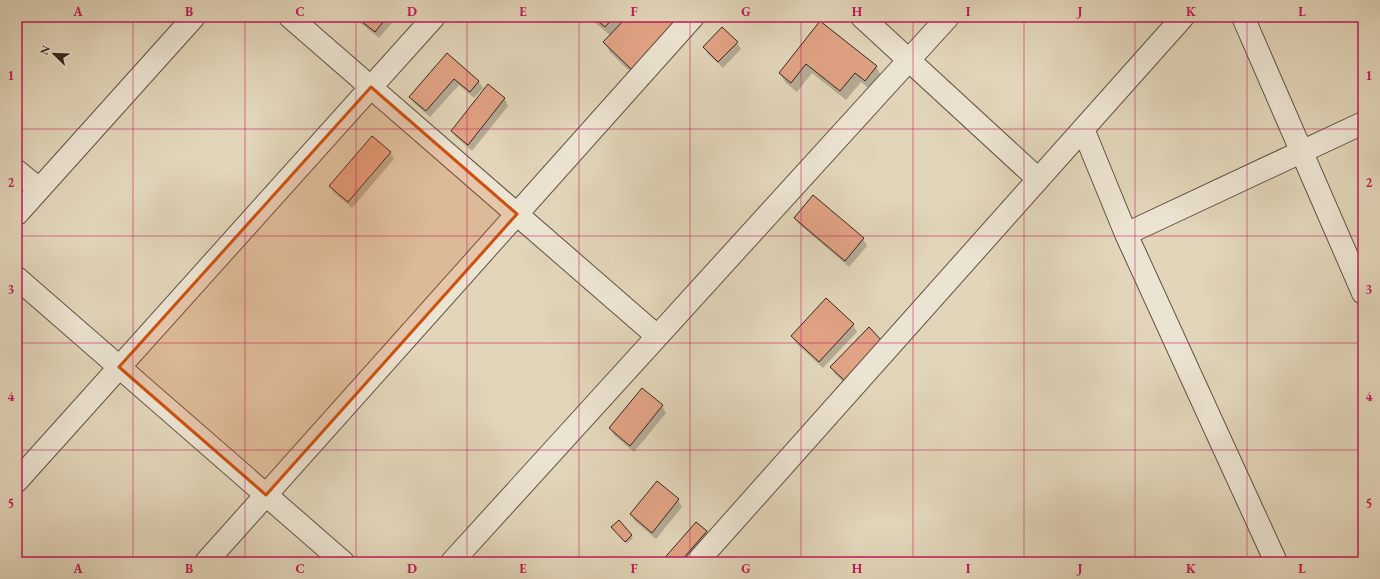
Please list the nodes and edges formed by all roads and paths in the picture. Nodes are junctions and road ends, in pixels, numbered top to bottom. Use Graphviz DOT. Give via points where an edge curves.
graph roads {
  1 [pos="194,17"];
  2 [pos="290,17"];
  3 [pos="434,17"];
  4 [pos="693,17"];
  5 [pos="862,17"];
  6 [pos="948,17"];
  7 [pos="1182,17"];
  8 [pos="1243,17"];
  9 [pos="909,60"];
  10 [pos="371,87"];
  11 [pos="1363,123"];
  12 [pos="1083,129"];
  13 [pos="1301,152"];
  14 [pos="17,171"];
  15 [pos="1038,179"];
  16 [pos="39,189"];
  17 [pos="17,214"];
  18 [pos="517,214"];
  19 [pos="1126,234"];
  20 [pos="17,278"];
  21 [pos="1363,293"];
  22 [pos="657,336"];
  23 [pos="119,367"];
  24 [pos="17,481"];
  25 [pos="266,495"];
  26 [pos="206,562"];
  27 [pos="343,562"];
  28 [pos="452,562"];
  29 [pos="697,562"];
  30 [pos="1276,562"];
  1 -- 16 [label="street"];
  2 -- 10 [label="street"];
  3 -- 10 [label="street"];
  4 -- 18 [label="street"];
  5 -- 9 [label="street"];
  6 -- 9 [label="street"];
  7 -- 12 [label="street"];
  8 -- 13 [label="street"];
  9 -- 15 [label="street"];
  9 -- 22 [label="street"];
  10 -- 18 [label="street"];
  10 -- 23 [label="street"];
  11 -- 13 [label="street"];
  12 -- 15 [label="street"];
  12 -- 19 [label="street"];
  13 -- 19 [label="street"];
  13 -- 21 [label="street"];
  14 -- 16 [label="street"];
  15 -- 29 [label="street"];
  16 -- 17 [label="street"];
  18 -- 22 [label="street"];
  18 -- 25 [label="street"];
  19 -- 30 [label="street"];
  20 -- 23 [label="street"];
  22 -- 28 [label="street"];
  23 -- 24 [label="street"];
  23 -- 25 [label="street"];
  25 -- 26 [label="street"];
  25 -- 27 [label="street"];
}
